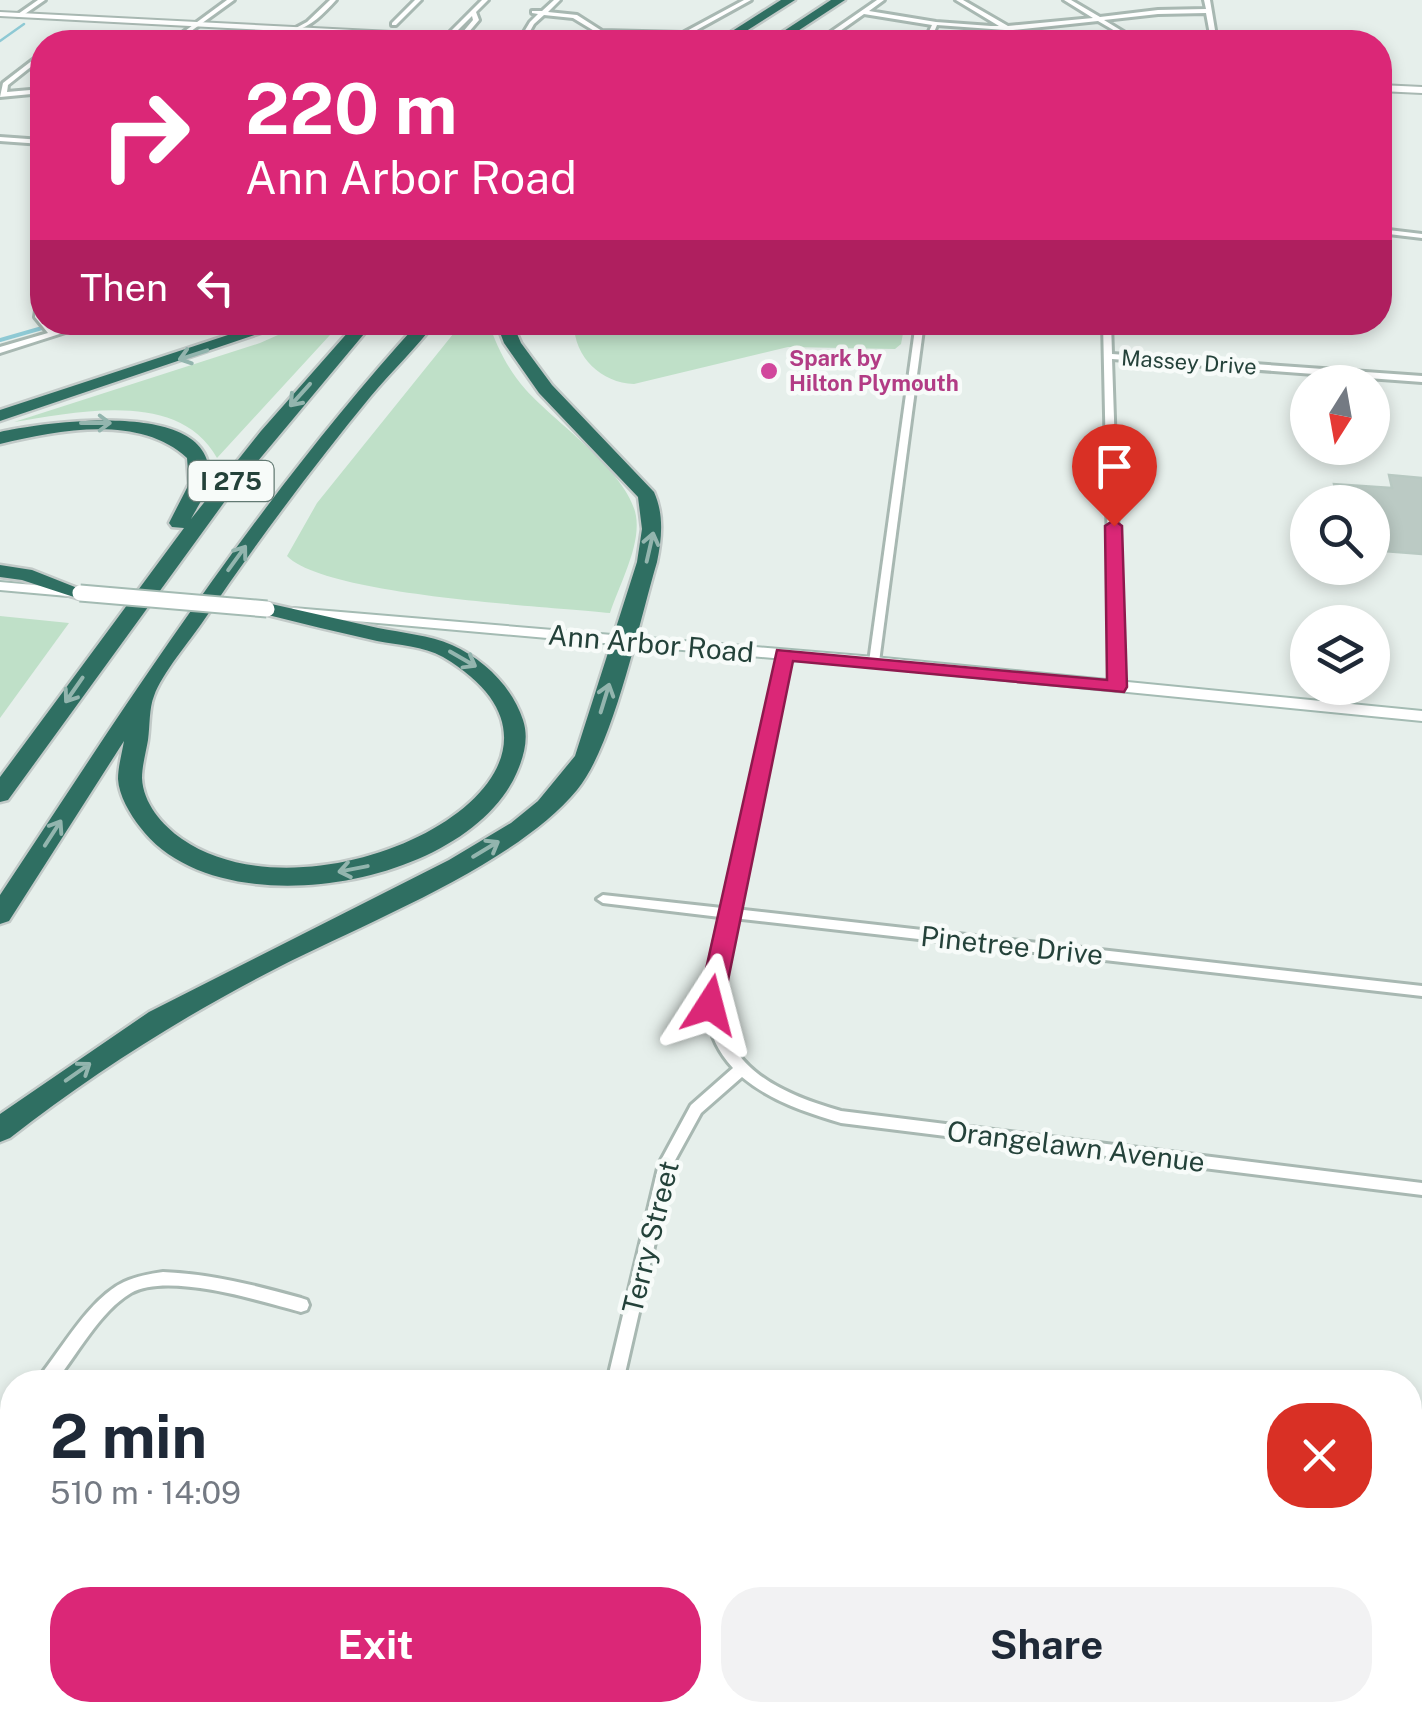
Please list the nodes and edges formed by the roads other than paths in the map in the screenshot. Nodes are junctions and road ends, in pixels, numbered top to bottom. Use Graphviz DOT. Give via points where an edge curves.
graph roads {
  1 [pos="42,0"];
  2 [pos="232,0"];
  3 [pos="321,0"];
  4 [pos="334,0"];
  5 [pos="416,0"];
  6 [pos="485,0"];
  7 [pos="542,0"];
  8 [pos="557,0"];
  9 [pos="748,0"];
  10 [pos="789,0"];
  11 [pos="839,0"];
  12 [pos="882,0"];
  13 [pos="959,0"];
  14 [pos="1057,0"];
  15 [pos="1067,0"];
  16 [pos="1206,0"];
  17 [pos="309,11"];
  18 [pos="1208,11"];
  19 [pos="321,12"];
  20 [pos="534,12"];
  21 [pos="863,12"];
  22 [pos="474,13"];
  23 [pos="547,13"];
  24 [pos="0,14"];
  25 [pos="20,16"];
  26 [pos="1098,18"];
  27 [pos="1089,20"];
  28 [pos="532,23"];
  29 [pos="394,24"];
  30 [pos="935,24"];
  31 [pos="195,25"];
  32 [pos="1008,28"];
  33 [pos="189,30"];
  34 [pos="296,30"];
  35 [pos="454,30"];
  36 [pos="468,30"];
  37 [pos="528,30"];
  38 [pos="596,30"];
  39 [pos="695,30"];
  40 [pos="740,30"];
  41 [pos="793,30"];
  42 [pos="837,30"];
  43 [pos="932,30"];
  44 [pos="1011,30"];
  45 [pos="1106,30"];
  46 [pos="1118,30"];
  47 [pos="1212,30"];
  48 [pos="30,64"];
  49 [pos="1392,89"];
  50 [pos="1422,90"];
  51 [pos="30,92"];
  52 [pos="2,95"];
  53 [pos="0,139"];
  54 [pos="30,141"];
  55 [pos="1392,232"];
  56 [pos="1422,236"];
  57 [pos="50,335"];
  58 [pos="246,335"];
  59 [pos="354,335"];
  60 [pos="417,335"];
  61 [pos="509,335"];
  62 [pos="918,335"];
  63 [pos="1108,335"];
  64 [pos="0,350"];
  65 [pos="1109,356"];
  66 [pos="1422,379"];
  67 [pos="0,416"];
  68 [pos="0,438"];
  69 [pos="0,571"];
  70 [pos="0,586"];
  71 [pos="80,593"];
  72 [pos="267,609"];
  73 [pos="622,640"];
  74 [pos="104,648"];
  75 [pos="784,654"];
  76 [pos="874,662"];
  77 [pos="1117,687"];
  78 [pos="143,696"];
  79 [pos="1422,716"];
  80 [pos="0,794"];
  81 [pos="602,899"];
  82 [pos="727,913"];
  83 [pos="0,915"];
  84 [pos="1422,990"];
  85 [pos="742,1069"];
  86 [pos="0,1130"];
  87 [pos="1422,1189"];
  88 [pos="301,1305"];
  89 [pos="55,1370"];
  90 [pos="618,1370"];
  1 -- 25 [label="street"];
  2 -- 31 [label="street"];
  3 -- 17 [label="street"];
  4 -- 19 [label="street"];
  5 -- 29 [label="street"];
  6 -- 22 [label="street"];
  7 -- 20 [label="street"];
  8 -- 23 [label="street"];
  9 -- 39 [label="street"];
  10 -- 40 [label="highway"];
  11 -- 41 [label="highway"];
  12 -- 21 [label="street"];
  13 -- 32 [label="street"];
  14 -- 27 [label="street"];
  15 -- 26 [label="street"];
  16 -- 18 [label="street"];
  17 -- 19 [label="street"];
  17 -- 34 [label="street"];
  18 -- 26 [label="street"];
  18 -- 47 [label="street"];
  19 -- 34 [label="street"];
  20 -- 23 [label="street"];
  20 -- 28 [label="street"];
  21 -- 30 [label="street"];
  21 -- 42 [label="street"];
  22 -- 35 [label="street"];
  22 -- 36 [label="street"];
  23 -- 28 [label="street"];
  23 -- 38 [label="street" via="575,16"];
  24 -- 25 [label="main road"];
  25 -- 31 [label="main road"];
  26 -- 27 [label="street"];
  26 -- 46 [label="street"];
  27 -- 32 [label="street"];
  27 -- 45 [label="street"];
  28 -- 37 [label="street"];
  30 -- 32 [label="street"];
  30 -- 43 [label="street"];
  31 -- 33 [label="street"];
  31 -- 34 [label="main road"];
  32 -- 44 [label="street"];
  48 -- 52 [label="street" via="5,84"];
  49 -- 50 [label="main road"];
  51 -- 52 [label="street"];
  53 -- 54 [label="street"];
  55 -- 56 [label="street"];
  57 -- 64 [label="street"];
  58 -- 67 [label="highway, one-way"];
  59 -- 74 [label="highway, I 275, one-way" via="280,418"];
  78 -- 60 [label="highway, I 275, one-way" via="291,484"];
  73 -- 61 [label="highway, one-way" via="654,535 647,496 516,352"];
  62 -- 76 [label="street"];
  63 -- 65 [label="street, Massey Drive"];
  65 -- 66 [label="street, Massey Drive"];
  65 -- 77 [label="street"];
  68 -- 74 [label="highway, one-way" via="60,425 114,424 169,436 196,458 202,474 198,496"];
  69 -- 71 [label="highway"];
  70 -- 71 [label="main road, Ann Arbor Road"];
  71 -- 72 [label="main road, Ann Arbor Road, bridge"];
  72 -- 73 [label="main road, Ann Arbor Road"];
  72 -- 78 [label="highway, one-way" via="446,650 481,670 505,696 516,728 512,762 488,800 422,848 360,868 266,875 205,862 161,837 135,800 130,778"];
  73 -- 75 [label="main road, Ann Arbor Road"];
  86 -- 73 [label="highway, one-way" via="180,1008 466,861 533,816 585,760"];
  74 -- 80 [label="highway, I 275, one-way"];
  75 -- 76 [label="main road, Ann Arbor Road"];
  75 -- 82 [label="street"];
  76 -- 77 [label="main road, Ann Arbor Road"];
  77 -- 79 [label="main road, Ann Arbor Road"];
  83 -- 78 [label="highway, I 275, one-way"];
  81 -- 82 [label="street, Pinetree Drive"];
  82 -- 84 [label="street, Pinetree Drive"];
  82 -- 85 [label="street" via="710,1005 720,1039"];
  85 -- 87 [label="street, Orangelawn Avenue" via="782,1098 841,1117"];
  85 -- 90 [label="street, Terry Street" via="696,1110 666,1164"];
  88 -- 89 [label="street" via="229,1284 130,1284"];
}
